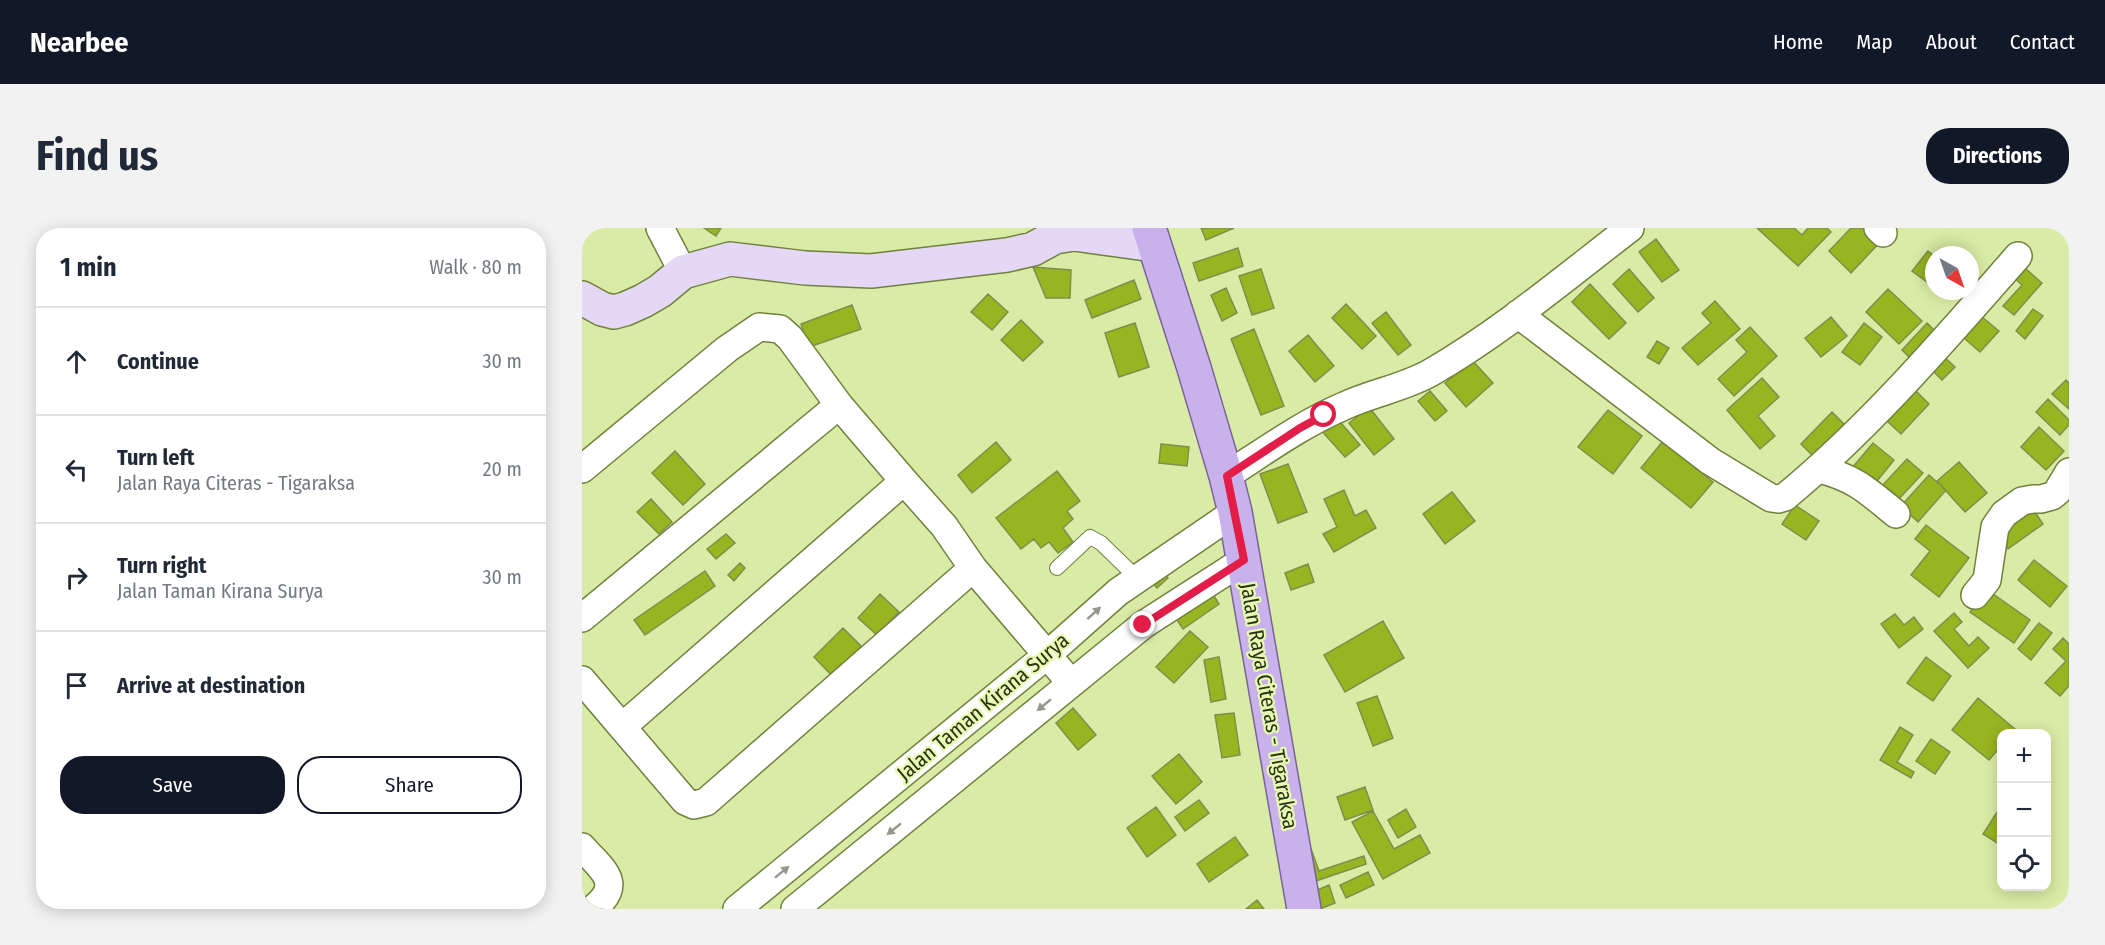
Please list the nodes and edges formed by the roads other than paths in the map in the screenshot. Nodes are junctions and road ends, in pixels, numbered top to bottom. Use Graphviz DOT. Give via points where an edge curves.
graph roads {
  1 [pos="660,228"];
  2 [pos="1630,228"];
  3 [pos="1151,236"];
  4 [pos="2018,256"];
  5 [pos="683,272"];
  6 [pos="582,298"];
  7 [pos="1518,314"];
  8 [pos="839,405"];
  9 [pos="582,469"];
  10 [pos="1819,469"];
  11 [pos="2069,472"];
  12 [pos="1227,476"];
  13 [pos="904,481"];
  14 [pos="1235,512"];
  15 [pos="1896,514"];
  16 [pos="1244,560"];
  17 [pos="973,568"];
  18 [pos="1058,568"];
  19 [pos="1138,579"];
  20 [pos="1975,595"];
  21 [pos="582,618"];
  22 [pos="1046,656"];
  23 [pos="582,680"];
  24 [pos="1071,683"];
  25 [pos="622,727"];
  26 [pos="582,847"];
  27 [pos="593,909"];
  28 [pos="738,909"];
  29 [pos="795,909"];
  30 [pos="1304,909"];
  1 -- 5 [label="street"];
  2 -- 7 [label="street"];
  3 -- 5 [label="street" via="1074,234 1007,255 871,271 730,259"];
  3 -- 12 [label="main road, Jalan Raya Citeras - Tigaraksa"];
  4 -- 10 [label="street" via="1950,334"];
  5 -- 6 [label="street" via="644,301 614,312"];
  7 -- 10 [label="street" via="1710,461 1771,498 1785,497"];
  7 -- 12 [label="street" via="1430,373 1324,415"];
  8 -- 9 [label="street" via="790,338 780,329 759,327"];
  8 -- 13 [label="street"];
  8 -- 21 [label="street"];
  10 -- 15 [label="street" via="1857,482"];
  11 -- 20 [label="street" via="2052,496 2022,501 2004,514 1995,527 1987,580"];
  12 -- 14 [label="main road, Jalan Raya Citeras - Tigaraksa"];
  13 -- 17 [label="street" via="944,526"];
  13 -- 25 [label="street"];
  14 -- 16 [label="main road, Jalan Raya Citeras - Tigaraksa"];
  14 -- 19 [label="street, Jalan Taman Kirana Surya"];
  16 -- 24 [label="street, Jalan Taman Kirana Surya" via="1143,625"];
  16 -- 30 [label="main road, Jalan Raya Citeras - Tigaraksa"];
  17 -- 22 [label="street"];
  17 -- 25 [label="street" via="706,802 694,805 686,801"];
  18 -- 19 [label="lane" via="1090,537"];
  22 -- 19 [label="street, Jalan Taman Kirana Surya, one-way" via="1118,591"];
  22 -- 24 [label="street"];
  28 -- 22 [label="street, Jalan Taman Kirana Surya, one-way"];
  23 -- 25 [label="street"];
  24 -- 29 [label="street, Jalan Taman Kirana Surya, one-way"];
  26 -- 27 [label="street" via="609,879 607,896"];
}
